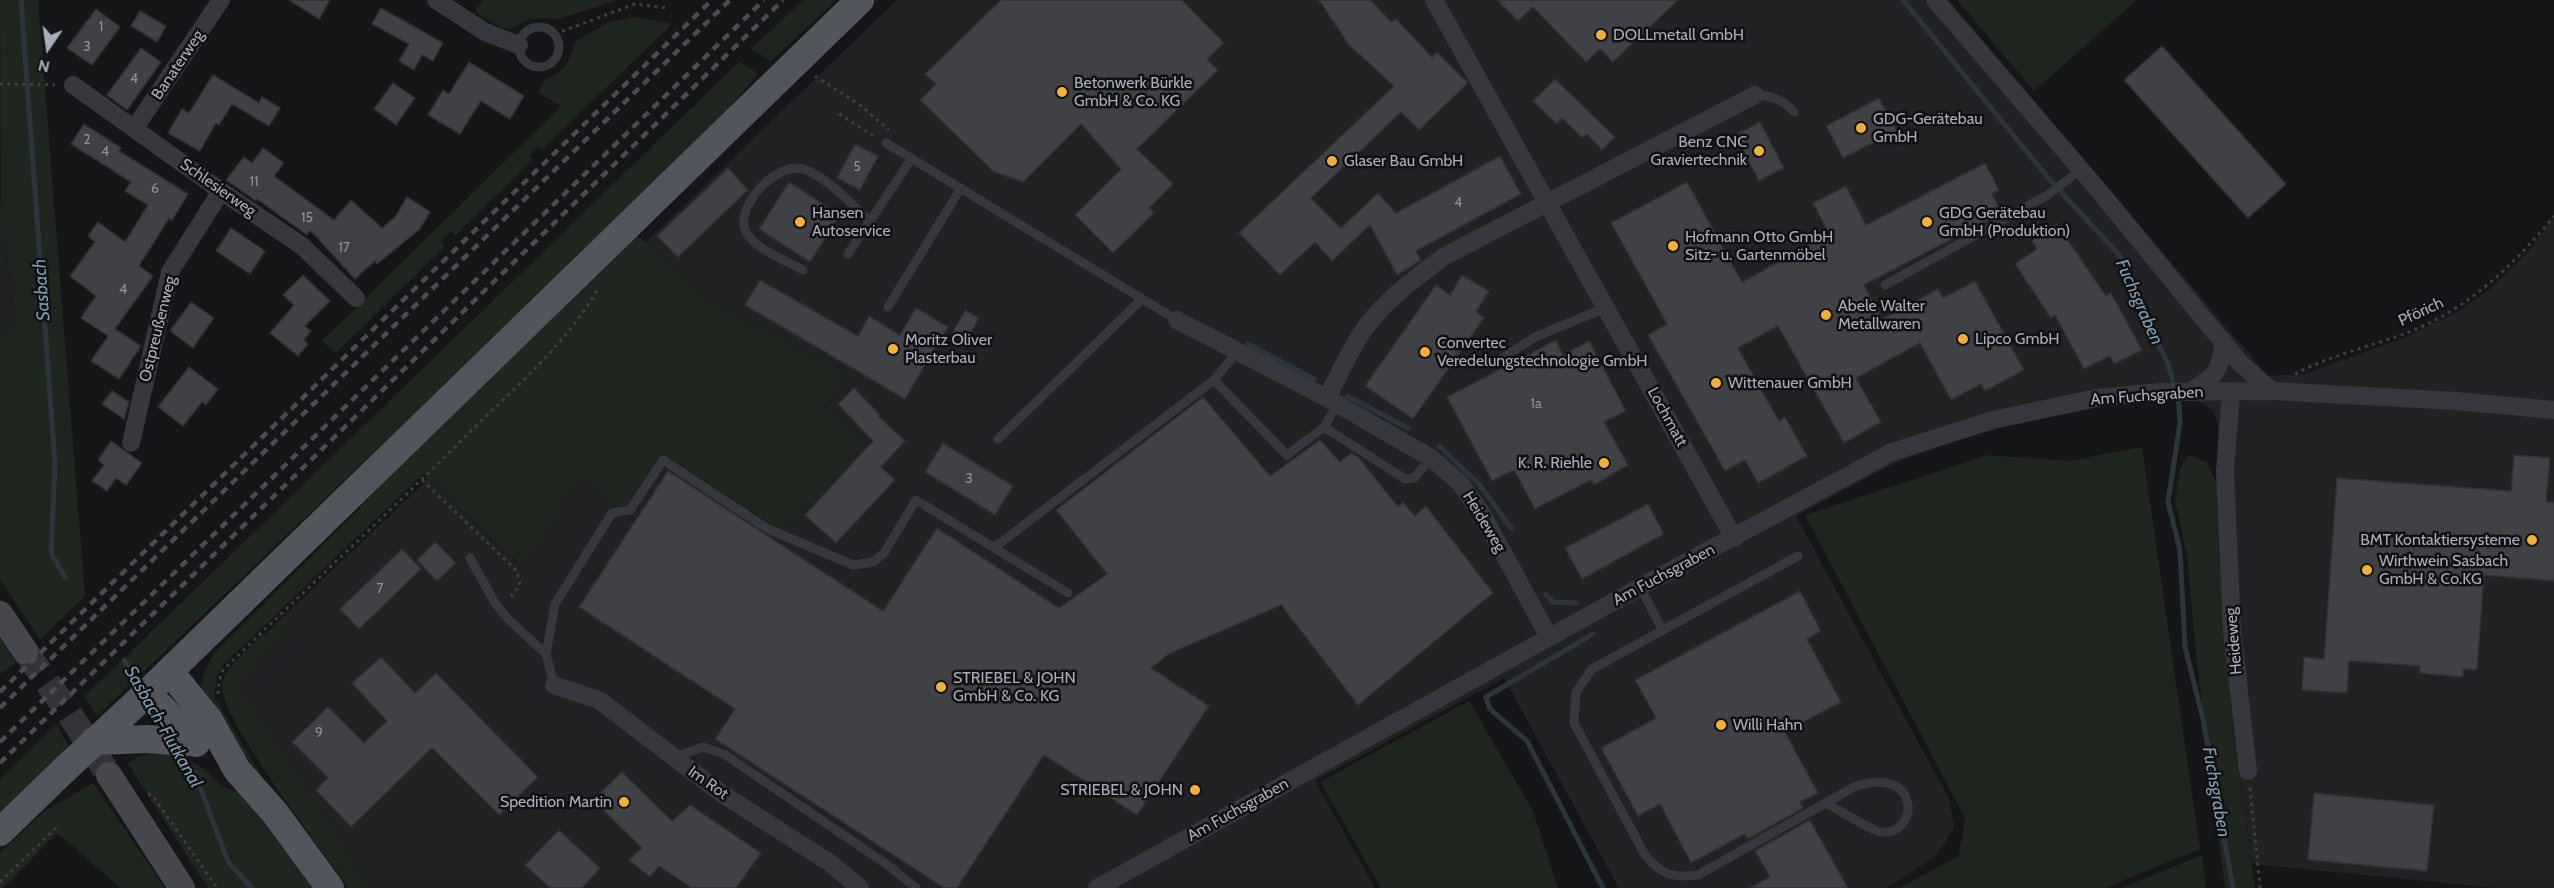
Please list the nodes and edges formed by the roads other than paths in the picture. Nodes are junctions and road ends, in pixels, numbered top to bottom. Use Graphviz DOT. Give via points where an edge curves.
graph roads {
  1 [pos="221,0"];
  2 [pos="860,0"];
  3 [pos="1434,0"];
  4 [pos="1935,0"];
  5 [pos="440,1"];
  6 [pos="519,45"];
  7 [pos="74,85"];
  8 [pos="1755,95"];
  9 [pos="1794,112"];
  10 [pos="135,129"];
  11 [pos="886,143"];
  12 [pos="912,158"];
  13 [pos="2074,176"];
  14 [pos="961,188"];
  15 [pos="221,191"];
  16 [pos="1546,203"];
  17 [pos="871,222"];
  18 [pos="848,254"];
  19 [pos="803,270"];
  20 [pos="1885,285"];
  21 [pos="356,298"];
  22 [pos="1142,299"];
  23 [pos="888,307"];
  24 [pos="1605,308"];
  25 [pos="1177,320"];
  26 [pos="2223,341"];
  27 [pos="1238,352"];
  28 [pos="1502,359"];
  29 [pos="1214,380"];
  30 [pos="2272,391"];
  31 [pos="2189,392"];
  32 [pos="2231,393"];
  33 [pos="1332,401"];
  34 [pos="2554,410"];
  35 [pos="1324,427"];
  36 [pos="998,439"];
  37 [pos="131,442"];
  38 [pos="1431,458"];
  39 [pos="1734,538"];
  40 [pos="995,547"];
  41 [pos="1798,556"];
  42 [pos="470,558"];
  43 [pos="1640,587"];
  44 [pos="1068,593"];
  45 [pos="0,614"];
  46 [pos="1662,629"];
  47 [pos="1549,637"];
  48 [pos="25,651"];
  49 [pos="546,654"];
  50 [pos="170,672"];
  51 [pos="554,685"];
  52 [pos="147,693"];
  53 [pos="94,741"];
  54 [pos="191,743"];
  55 [pos="673,758"];
  56 [pos="237,770"];
  57 [pos="2248,771"];
  58 [pos="109,776"];
  59 [pos="1827,804"];
  60 [pos="0,832"];
  61 [pos="182,888"];
  62 [pos="330,888"];
  63 [pos="860,888"];
  64 [pos="916,888"];
  65 [pos="1097,888"];
  1 -- 10 [label="street, Banaterweg"];
  2 -- 50 [label="main road"];
  3 -- 16 [label="street, Lochmatt"];
  4 -- 13 [label="street"];
  5 -- 6 [label="street" via="485,32"];
  6 -- 6 [label="lane" via="526,31 541,27 555,34 560,48 545,66 530,64 520,53"];
  7 -- 10 [label="street, Schlesierweg"];
  8 -- 9 [label="lane" via="1768,95"];
  8 -- 16 [label="street"];
  10 -- 15 [label="street, Schlesierweg"];
  11 -- 12 [label="lane"];
  12 -- 14 [label="lane"];
  12 -- 17 [label="lane"];
  13 -- 20 [label="lane" via="2046,196"];
  13 -- 26 [label="street"];
  14 -- 22 [label="lane"];
  14 -- 23 [label="lane"];
  15 -- 21 [label="street, Schlesierweg" via="302,246"];
  15 -- 37 [label="street, Ostpreußenweg" via="170,272"];
  16 -- 24 [label="street, Lochmatt"];
  16 -- 33 [label="street" via="1443,257 1402,290 1373,318 1357,342"];
  17 -- 18 [label="lane"];
  17 -- 19 [label="lane" via="827,182 805,169 788,168 774,174 750,203 742,223 759,245"];
  22 -- 25 [label="lane"];
  22 -- 36 [label="lane"];
  24 -- 28 [label="lane" via="1535,337"];
  24 -- 39 [label="street, Lochmatt"];
  25 -- 27 [label="street, Heideweg"];
  26 -- 30 [label="street" via="2240,363"];
  26 -- 31 [label="street" via="2222,363 2209,380"];
  27 -- 29 [label="lane"];
  27 -- 33 [label="street, Heideweg"];
  29 -- 35 [label="lane" via="1287,455"];
  29 -- 40 [label="lane"];
  30 -- 32 [label="street, Am Fuchsgraben"];
  30 -- 34 [label="street, Am Fuchsgraben"];
  31 -- 32 [label="street, Am Fuchsgraben"];
  31 -- 39 [label="street, Am Fuchsgraben" via="2097,398 1993,420 1892,452"];
  32 -- 57 [label="street, Heideweg" via="2225,471 2232,618"];
  33 -- 35 [label="lane"];
  33 -- 38 [label="street, Heideweg"];
  35 -- 38 [label="lane" via="1405,479 1414,478"];
  38 -- 47 [label="street, Heideweg" via="1460,483 1482,514"];
  39 -- 43 [label="street, Am Fuchsgraben"];
  40 -- 44 [label="lane"];
  40 -- 49 [label="lane" via="916,500 884,553 873,562 853,565 768,529 663,460 630,510 612,513 555,604"];
  41 -- 46 [label="lane"];
  42 -- 49 [label="lane" via="501,610"];
  43 -- 46 [label="lane"];
  43 -- 47 [label="street, Am Fuchsgraben"];
  45 -- 48 [label="street"];
  46 -- 59 [label="lane" via="1592,669 1576,692 1574,706 1574,723 1655,867 1675,875 1698,875"];
  47 -- 65 [label="street, Am Fuchsgraben"];
  49 -- 51 [label="lane"];
  50 -- 52 [label="main road"];
  50 -- 56 [label="main road" via="208,720"];
  51 -- 55 [label="street, Im Rot" via="599,700"];
  52 -- 53 [label="main road, bridge"];
  52 -- 54 [label="main road"];
  53 -- 54 [label="main road, bridge" via="147,739"];
  53 -- 60 [label="main road, bridge"];
  54 -- 56 [label="main road"];
  55 -- 63 [label="street, Im Rot" via="830,863"];
  55 -- 64 [label="lane" via="703,747 724,754"];
  56 -- 62 [label="main road" via="275,813"];
  58 -- 61 [label="street"];
  59 -- 59 [label="lane" via="1871,781 1894,784 1904,793 1909,809 1904,824 1893,831 1879,832"];
}
